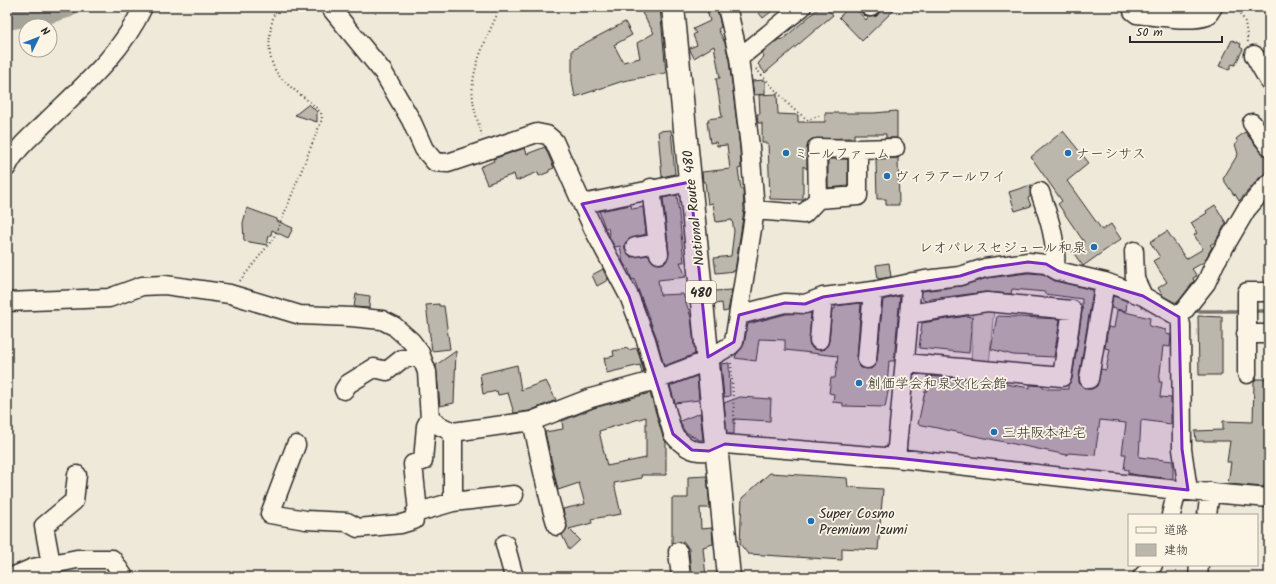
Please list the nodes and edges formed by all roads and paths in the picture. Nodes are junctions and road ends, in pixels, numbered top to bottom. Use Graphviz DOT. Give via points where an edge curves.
graph roads {
  1 [pos="143,7"];
  2 [pos="276,7"];
  3 [pos="330,7"];
  4 [pos="500,7"];
  5 [pos="672,7"];
  6 [pos="727,7"];
  7 [pos="802,7"];
  8 [pos="1133,7"];
  9 [pos="1212,7"];
  10 [pos="1237,7"];
  11 [pos="1173,12"];
  12 [pos="1254,55"];
  13 [pos="739,58"];
  14 [pos="1269,79"];
  15 [pos="821,115"];
  16 [pos="1252,123"];
  17 [pos="483,142"];
  18 [pos="1269,146"];
  19 [pos="895,148"];
  20 [pos="858,149"];
  21 [pos="7,167"];
  22 [pos="690,182"];
  23 [pos="1269,183"];
  24 [pos="652,188"];
  25 [pos="818,199"];
  26 [pos="1047,199"];
  27 [pos="582,204"];
  28 [pos="755,210"];
  29 [pos="635,246"];
  30 [pos="1134,251"];
  31 [pos="1055,269"];
  32 [pos="912,282"];
  33 [pos="1105,282"];
  34 [pos="873,291"];
  35 [pos="1269,292"];
  36 [pos="230,294"];
  37 [pos="1143,296"];
  38 [pos="823,297"];
  39 [pos="7,302"];
  40 [pos="909,314"];
  41 [pos="739,315"];
  42 [pos="1179,317"];
  43 [pos="1246,334"];
  44 [pos="1269,334"];
  45 [pos="820,340"];
  46 [pos="730,346"];
  47 [pos="421,356"];
  48 [pos="708,358"];
  49 [pos="867,359"];
  50 [pos="905,363"];
  51 [pos="1247,374"];
  52 [pos="1089,379"];
  53 [pos="656,380"];
  54 [pos="344,390"];
  55 [pos="430,419"];
  56 [pos="532,421"];
  57 [pos="453,432"];
  58 [pos="296,445"];
  59 [pos="726,446"];
  60 [pos="896,458"];
  61 [pos="77,475"];
  62 [pos="1183,490"];
  63 [pos="1210,492"];
  64 [pos="514,495"];
  65 [pos="1269,498"];
  66 [pos="454,502"];
  67 [pos="418,512"];
  68 [pos="1171,514"];
  69 [pos="1207,514"];
  70 [pos="557,526"];
  71 [pos="505,544"];
  72 [pos="678,552"];
  73 [pos="51,564"];
  74 [pos="1153,566"];
  75 [pos="1199,566"];
  76 [pos="12,577"];
  77 [pos="124,577"];
  78 [pos="514,577"];
  79 [pos="681,577"];
  80 [pos="729,577"];
  81 [pos="1142,577"];
  82 [pos="1198,577"];
  1 -- 21 [label="street" via="112,57 20,147"];
  2 -- 36 [label="path" via="268,50 273,64 282,79 321,113 322,119 282,222 273,239"];
  3 -- 27 [label="street" via="384,72 412,120 424,149 435,162 448,163 537,133 547,135 554,141"];
  4 -- 17 [label="path" via="480,56 472,84"];
  5 -- 22 [label="highway, National Route 480 / 480"];
  6 -- 13 [label="street"];
  7 -- 13 [label="street"];
  8 -- 11 [label="street" via="1137,14"];
  9 -- 11 [label="street" via="1207,16 1201,18"];
  10 -- 12 [label="path" via="1245,22 1248,46"];
  12 -- 14 [label="street"];
  13 -- 15 [label="path" via="755,68 792,108 808,120"];
  13 -- 28 [label="street"];
  16 -- 18 [label="street"];
  19 -- 20 [label="street"];
  20 -- 25 [label="street" via="858,196"];
  20 -- 25 [label="street" via="817,148"];
  22 -- 24 [label="street"];
  22 -- 48 [label="highway, National Route 480 / 480"];
  23 -- 42 [label="street" via="1246,210 1206,283"];
  24 -- 27 [label="street"];
  24 -- 29 [label="street" via="659,248"];
  25 -- 28 [label="street" via="804,214"];
  26 -- 31 [label="street" via="1054,236"];
  27 -- 53 [label="street" via="629,296 646,340"];
  28 -- 41 [label="street"];
  30 -- 37 [label="street" via="1135,279"];
  31 -- 32 [label="street" via="1046,264 1028,262 985,268 960,276"];
  31 -- 33 [label="street"];
  32 -- 34 [label="street"];
  32 -- 40 [label="street"];
  33 -- 37 [label="street"];
  33 -- 52 [label="street"];
  34 -- 38 [label="street"];
  34 -- 49 [label="street"];
  35 -- 43 [label="street" via="1247,292"];
  36 -- 39 [label="street" via="165,285 142,286 109,298"];
  36 -- 47 [label="street" via="300,315 382,320 394,326 411,341"];
  37 -- 42 [label="street"];
  38 -- 41 [label="street" via="805,304 785,303"];
  38 -- 45 [label="street"];
  40 -- 50 [label="street"];
  40 -- 50 [label="street" via="987,302 1072,310 1062,377"];
  41 -- 46 [label="street" via="734,342"];
  42 -- 62 [label="street"];
  43 -- 44 [label="street"];
  43 -- 51 [label="street"];
  46 -- 48 [label="street"];
  46 -- 59 [label="path"];
  47 -- 54 [label="street" via="402,359 387,371 374,368 348,384"];
  47 -- 55 [label="street" via="427,372"];
  48 -- 53 [label="street" via="700,364"];
  48 -- 59 [label="highway, National Route 480 / 480"];
  50 -- 60 [label="street"];
  53 -- 56 [label="street" via="591,398"];
  53 -- 59 [label="street" via="672,434 680,443 692,450 709,451"];
  55 -- 57 [label="street"];
  55 -- 67 [label="street" via="426,426 423,461 414,464"];
  56 -- 57 [label="street"];
  56 -- 70 [label="street" via="548,499"];
  57 -- 66 [label="street"];
  58 -- 67 [label="street" via="270,514 306,520 347,522 358,528 401,524 414,520 415,513"];
  59 -- 60 [label="street"];
  59 -- 80 [label="highway, National Route 480 / 480"];
  60 -- 62 [label="street"];
  61 -- 73 [label="street" via="74,501 44,526"];
  62 -- 63 [label="street"];
  62 -- 68 [label="street"];
  63 -- 65 [label="street"];
  63 -- 69 [label="street"];
  64 -- 66 [label="street"];
  66 -- 67 [label="street"];
  71 -- 78 [label="street"];
  72 -- 79 [label="street"];
  73 -- 76 [label="street"];
  73 -- 77 [label="street" via="77,559 112,559"];
  74 -- 81 [label="street"];
  75 -- 82 [label="street"];
}
